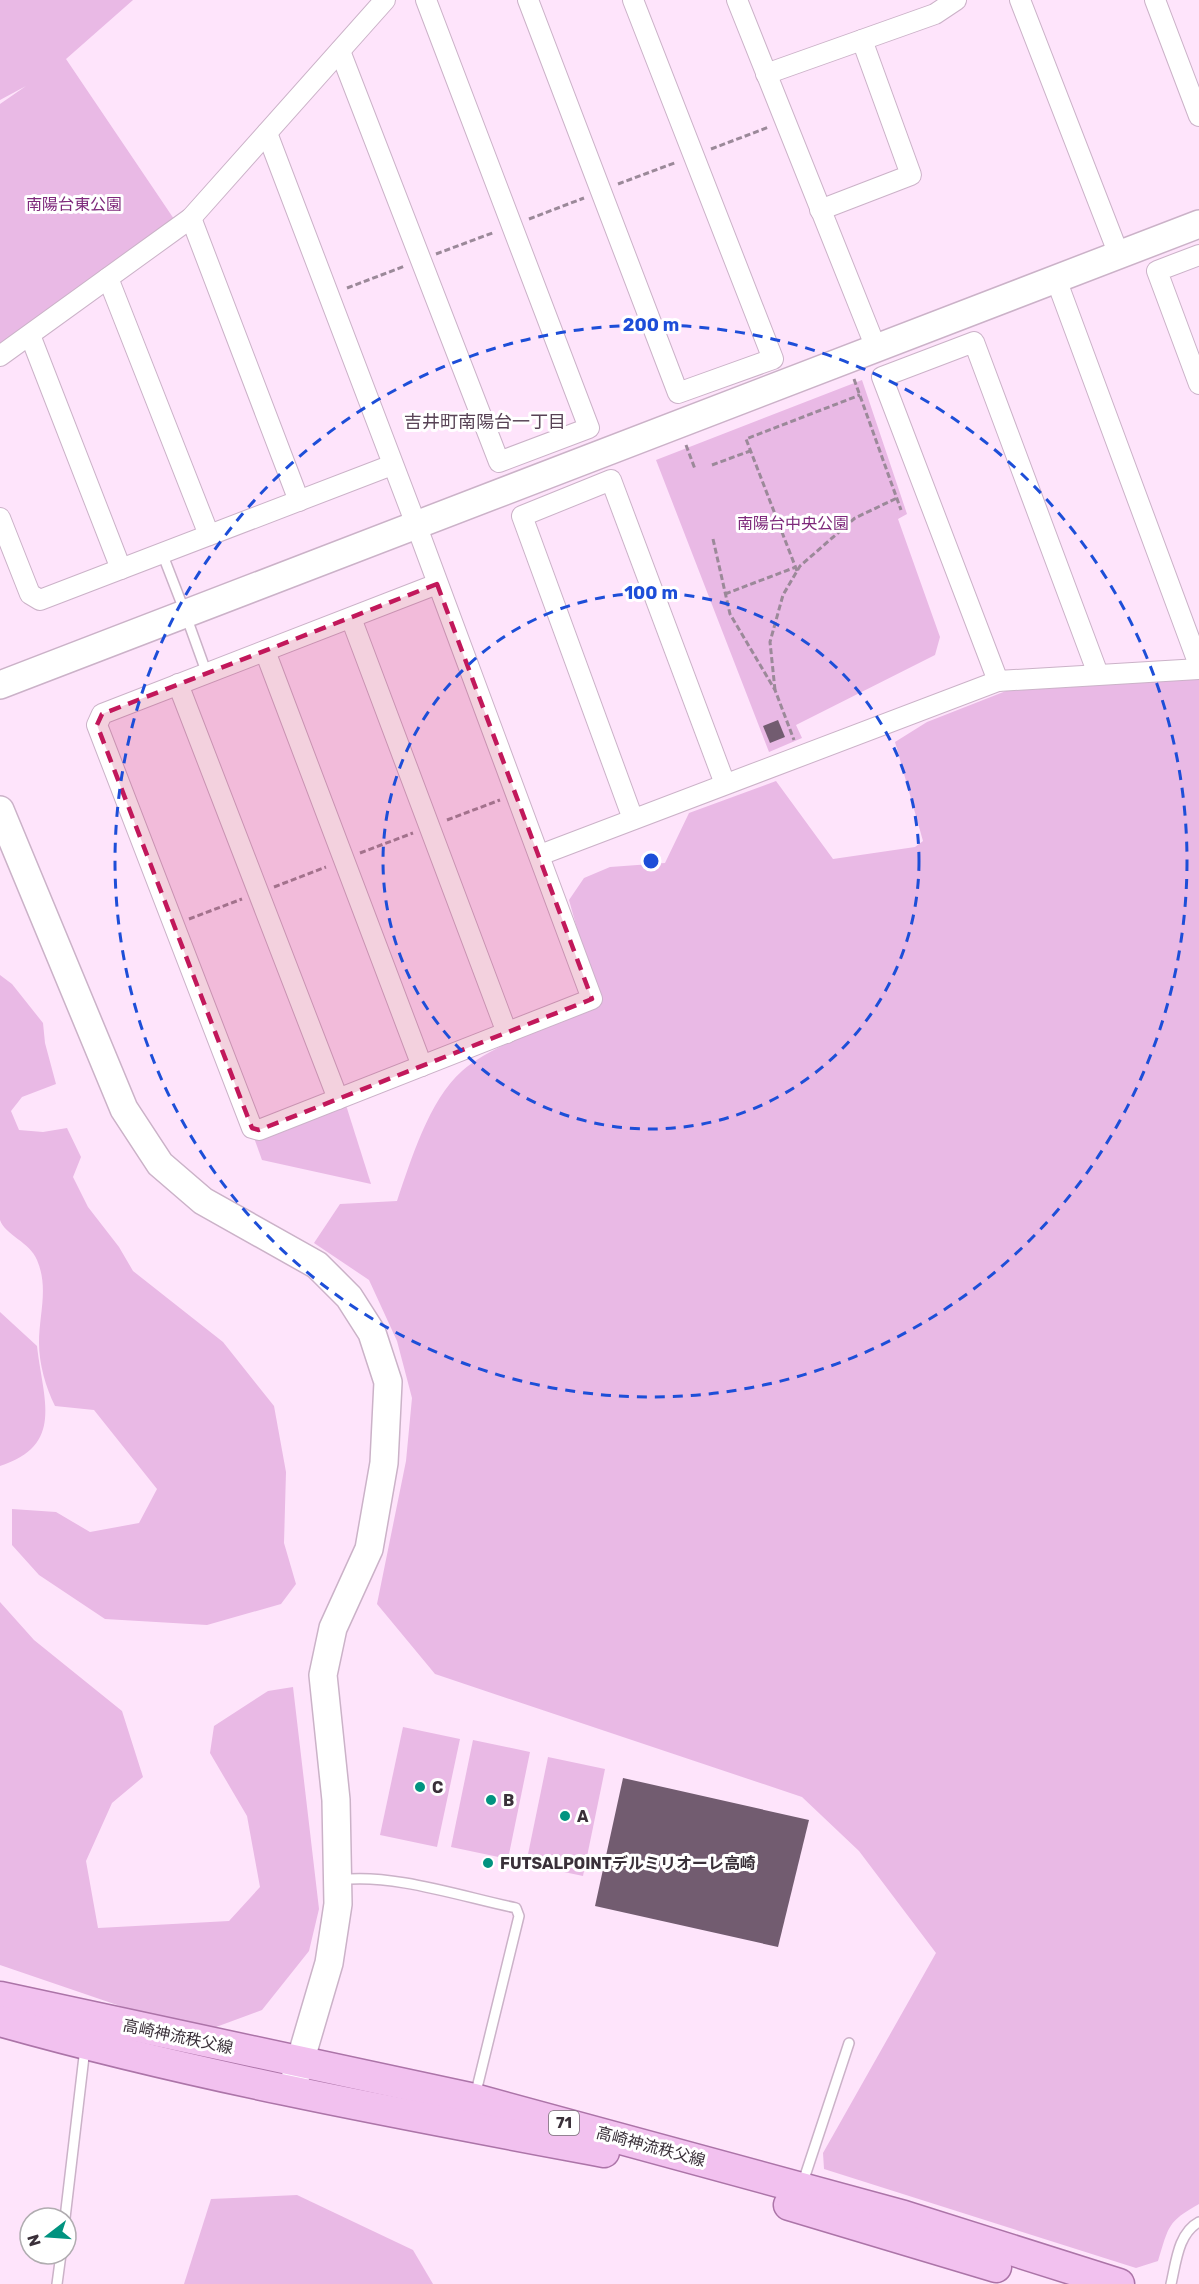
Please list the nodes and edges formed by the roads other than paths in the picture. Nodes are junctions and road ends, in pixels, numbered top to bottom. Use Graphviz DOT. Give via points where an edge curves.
graph roads {
  1 [pos="385,0"];
  2 [pos="426,0"];
  3 [pos="528,0"];
  4 [pos="633,0"];
  5 [pos="737,0"];
  6 [pos="956,0"];
  7 [pos="1020,0"];
  8 [pos="1155,0"];
  9 [pos="862,40"];
  10 [pos="340,51"];
  11 [pos="766,74"];
  12 [pos="1199,116"];
  13 [pos="267,134"];
  14 [pos="820,210"];
  15 [pos="191,218"];
  16 [pos="1199,224"];
  17 [pos="1119,255"];
  18 [pos="1199,255"];
  19 [pos="108,278"];
  20 [pos="1056,279"];
  21 [pos="30,335"];
  22 [pos="876,348"];
  23 [pos="0,356"];
  24 [pos="1199,384"];
  25 [pos="392,465"];
  26 [pos="298,501"];
  27 [pos="0,518"];
  28 [pos="417,526"];
  29 [pos="209,535"];
  30 [pos="162,554"];
  31 [pos="121,569"];
  32 [pos="437,584"];
  33 [pos="181,602"];
  34 [pos="351,618"];
  35 [pos="189,624"];
  36 [pos="265,651"];
  37 [pos="1199,667"];
  38 [pos="207,674"];
  39 [pos="1098,674"];
  40 [pos="998,681"];
  41 [pos="178,684"];
  42 [pos="0,685"];
  43 [pos="725,784"];
  44 [pos="0,810"];
  45 [pos="633,819"];
  46 [pos="540,855"];
  47 [pos="507,1033"];
  48 [pos="422,1066"];
  49 [pos="338,1099"];
  50 [pos="338,1881"];
  51 [pos="0,1997"];
  52 [pos="0,2021"];
  53 [pos="88,2031"];
  54 [pos="849,2043"];
  55 [pos="298,2062"];
  56 [pos="292,2093"];
  57 [pos="474,2099"];
  58 [pos="801,2187"];
  59 [pos="66,2206"];
  60 [pos="1199,2222"];
  61 [pos="59,2266"];
  62 [pos="57,2284"];
  63 [pos="1053,2284"];
  64 [pos="1119,2284"];
  65 [pos="1171,2284"];
  1 -- 10 [label="street"];
  2 -- 10 [label="street" via="589,428 499,462"];
  3 -- 4 [label="street" via="678,393 773,359"];
  5 -- 11 [label="street"];
  6 -- 9 [label="street" via="934,14"];
  7 -- 17 [label="street"];
  8 -- 12 [label="street"];
  9 -- 11 [label="street"];
  9 -- 14 [label="street" via="911,175"];
  10 -- 13 [label="street"];
  11 -- 14 [label="street"];
  13 -- 15 [label="street"];
  13 -- 25 [label="street"];
  14 -- 22 [label="street"];
  15 -- 19 [label="street"];
  15 -- 26 [label="street"];
  16 -- 17 [label="street"];
  17 -- 20 [label="street"];
  18 -- 24 [label="street" via="1157,270"];
  19 -- 21 [label="street"];
  19 -- 29 [label="street"];
  20 -- 22 [label="street"];
  20 -- 37 [label="street"];
  21 -- 23 [label="street"];
  21 -- 31 [label="street"];
  22 -- 28 [label="street"];
  25 -- 26 [label="street"];
  25 -- 28 [label="street"];
  26 -- 29 [label="street"];
  27 -- 31 [label="street" via="30,594 40,600"];
  28 -- 32 [label="street"];
  28 -- 42 [label="street"];
  29 -- 30 [label="street"];
  30 -- 31 [label="street"];
  30 -- 33 [label="lane"];
  32 -- 34 [label="street"];
  32 -- 46 [label="street"];
  34 -- 36 [label="street"];
  34 -- 47 [label="street"];
  35 -- 38 [label="lane"];
  36 -- 38 [label="street"];
  36 -- 48 [label="street"];
  37 -- 39 [label="street"];
  38 -- 41 [label="street"];
  39 -- 40 [label="street"];
  39 -- 40 [label="street" via="974,342 882,377"];
  40 -- 43 [label="street"];
  41 -- 49 [label="street"];
  41 -- 49 [label="street" via="102,714 97,725 252,1128 259,1130"];
  43 -- 45 [label="street"];
  43 -- 45 [label="street" via="611,480 522,516"];
  44 -- 50 [label="street" via="124,1109 160,1164 203,1201 317,1265 349,1297 372,1332 388,1382 384,1463 369,1549 333,1628 323,1675 336,1800"];
  45 -- 46 [label="street"];
  46 -- 47 [label="street" via="592,999"];
  47 -- 48 [label="street"];
  48 -- 49 [label="street"];
  50 -- 55 [label="street" via="329,1963"];
  50 -- 57 [label="lane" via="388,1880 516,1908 519,1916"];
  51 -- 53 [label="main road, 高崎神流秩父線 / 71"];
  52 -- 53 [label="main road, 高崎神流秩父線 / 71"];
  53 -- 55 [label="main road, 高崎神流秩父線 / 71"];
  53 -- 56 [label="main road, 高崎神流秩父線 / 71"];
  53 -- 59 [label="lane"];
  54 -- 58 [label="lane"];
  55 -- 56 [label="street"];
  55 -- 57 [label="main road, 高崎神流秩父線 / 71"];
  56 -- 63 [label="main road, 高崎神流秩父線 / 71" via="631,2157"];
  57 -- 58 [label="main road, 高崎神流秩父線 / 71"];
  58 -- 64 [label="main road, 高崎神流秩父線 / 71"];
  60 -- 65 [label="lane" via="1191,2226 1183,2239"];
  61 -- 62 [label="lane"];
}
